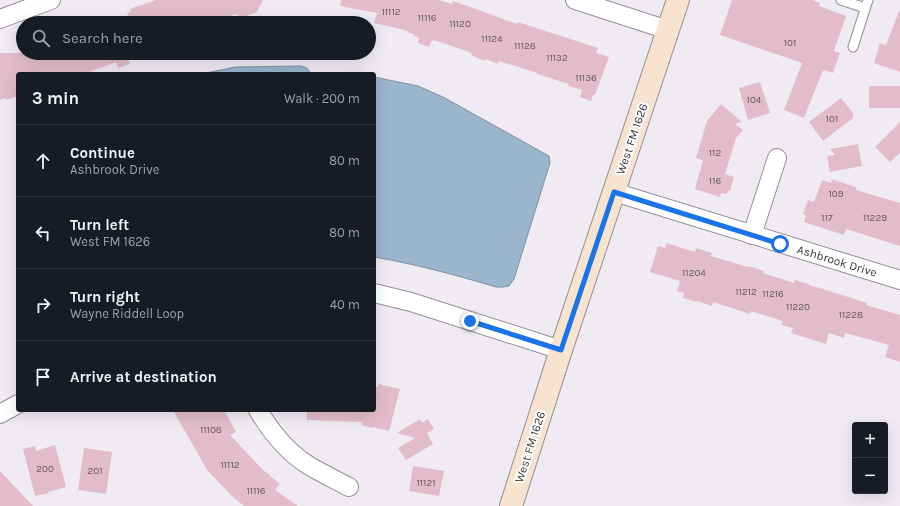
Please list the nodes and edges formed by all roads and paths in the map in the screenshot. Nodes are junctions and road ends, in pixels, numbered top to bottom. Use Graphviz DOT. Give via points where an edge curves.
graph roads {
  1 [pos="51,0"];
  2 [pos="575,0"];
  3 [pos="678,0"];
  4 [pos="841,0"];
  5 [pos="867,4"];
  6 [pos="0,19"];
  7 [pos="668,30"];
  8 [pos="853,47"];
  9 [pos="777,158"];
  10 [pos="614,192"];
  11 [pos="752,235"];
  12 [pos="900,280"];
  13 [pos="376,293"];
  14 [pos="561,350"];
  15 [pos="16,405"];
  16 [pos="259,412"];
  17 [pos="0,414"];
  18 [pos="349,487"];
  19 [pos="511,506"];
  1 -- 6 [label="street"];
  2 -- 7 [label="street"];
  3 -- 7 [label="main road, West FM 1626"];
  4 -- 5 [label="lane"];
  5 -- 8 [label="lane"];
  7 -- 10 [label="main road, West FM 1626"];
  9 -- 11 [label="street"];
  10 -- 11 [label="street, Ashbrook Drive"];
  10 -- 14 [label="main road, West FM 1626"];
  11 -- 12 [label="street, Ashbrook Drive"];
  13 -- 14 [label="street" via="411,302"];
  14 -- 19 [label="main road, West FM 1626"];
  15 -- 17 [label="street"];
  16 -- 18 [label="street" via="279,441 292,454"];
}
